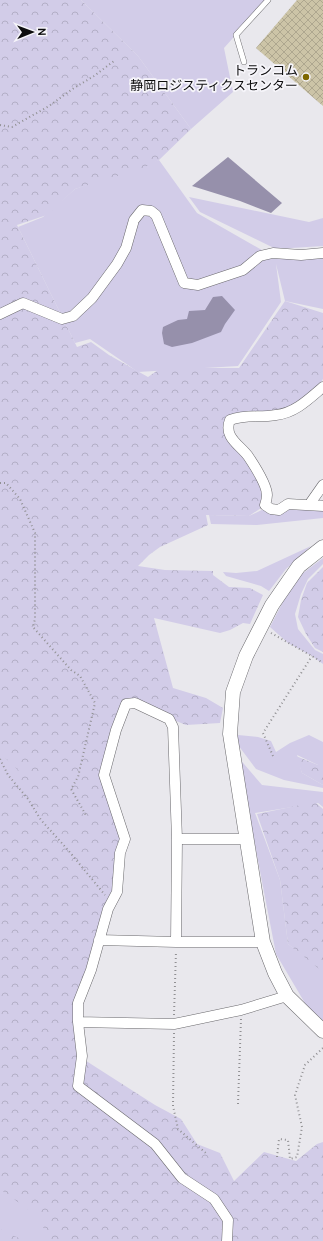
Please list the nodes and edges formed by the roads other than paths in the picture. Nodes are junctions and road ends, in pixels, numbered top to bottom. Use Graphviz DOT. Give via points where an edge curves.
graph roads {
  1 [pos="268,0"];
  2 [pos="244,62"];
  3 [pos="323,253"];
  4 [pos="0,314"];
  5 [pos="323,387"];
  6 [pos="323,485"];
  7 [pos="309,505"];
  8 [pos="323,506"];
  9 [pos="323,547"];
  10 [pos="178,839"];
  11 [pos="246,839"];
  12 [pos="99,940"];
  13 [pos="176,942"];
  14 [pos="263,942"];
  15 [pos="287,996"];
  16 [pos="78,1022"];
  17 [pos="323,1031"];
  18 [pos="227,1241"];
  1 -- 2 [label="lane" via="236,35"];
  3 -- 4 [label="street" via="273,253 260,256 243,270 203,284 184,283 156,215 151,211 142,210 134,220 126,248 117,264 92,298 73,316 62,319 23,302"];
  5 -- 7 [label="street" via="295,410 277,416 241,416 230,420 228,424 233,441 248,456 265,487 266,504 271,509 279,510 288,504"];
  6 -- 7 [label="street"];
  7 -- 8 [label="street"];
  9 -- 11 [label="street" via="299,566 272,605 246,656 233,692 230,734"];
  10 -- 11 [label="street"];
  10 -- 12 [label="street" via="173,727 169,719 135,703 126,704 104,775 125,839 120,853 117,892 108,909"];
  10 -- 13 [label="street"];
  11 -- 14 [label="street"];
  12 -- 13 [label="street"];
  12 -- 16 [label="street" via="78,1003"];
  13 -- 14 [label="street"];
  14 -- 15 [label="street"];
  15 -- 16 [label="street" via="241,1010 174,1024"];
  15 -- 17 [label="street"];
  16 -- 18 [label="street" via="82,1056 78,1086 155,1144 182,1178 214,1200 228,1220"];
}
